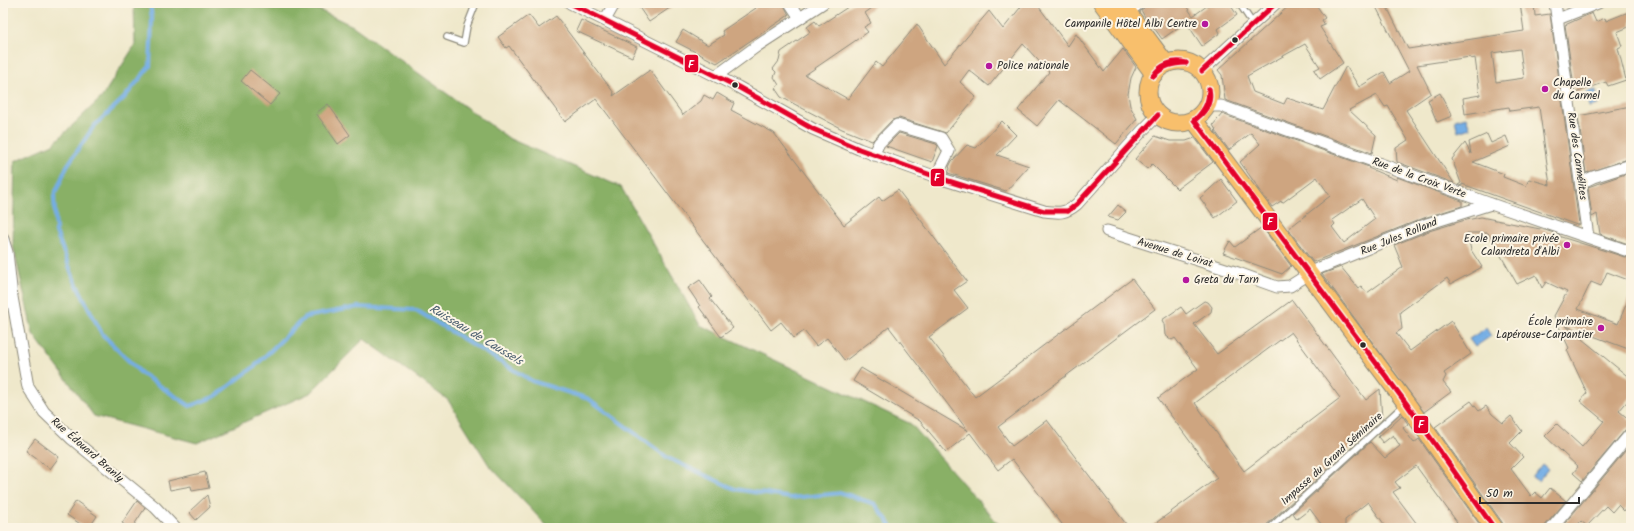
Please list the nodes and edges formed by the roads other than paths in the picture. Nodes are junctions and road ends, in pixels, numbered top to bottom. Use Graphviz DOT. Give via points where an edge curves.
graph roads {
  1 [pos="476,3"];
  2 [pos="570,3"];
  3 [pos="618,3"];
  4 [pos="790,3"];
  5 [pos="823,3"];
  6 [pos="1102,3"];
  7 [pos="1144,3"];
  8 [pos="1239,3"];
  9 [pos="1276,3"];
  10 [pos="1556,3"];
  11 [pos="1598,3"];
  12 [pos="1122,14"];
  13 [pos="800,18"];
  14 [pos="1558,19"];
  15 [pos="605,20"];
  16 [pos="1253,24"];
  17 [pos="447,37"];
  18 [pos="1160,69"];
  19 [pos="1202,70"];
  20 [pos="716,76"];
  21 [pos="1207,106"];
  22 [pos="1158,115"];
  23 [pos="1194,120"];
  24 [pos="873,154"];
  25 [pos="1631,165"];
  26 [pos="936,176"];
  27 [pos="1581,183"];
  28 [pos="1491,204"];
  29 [pos="1107,231"];
  30 [pos="1588,237"];
  31 [pos="3,239"];
  32 [pos="1631,252"];
  33 [pos="6,274"];
  34 [pos="1310,274"];
  35 [pos="1406,403"];
  36 [pos="1631,433"];
  37 [pos="175,528"];
  38 [pos="1270,528"];
  39 [pos="1494,528"];
  40 [pos="1552,528"];
  1 -- 17 [label="lane" via="467,26 464,44"];
  2 -- 15 [label="street"];
  3 -- 15 [label="street" via="613,6"];
  4 -- 13 [label="street"];
  5 -- 13 [label="street"];
  6 -- 12 [label="main road"];
  7 -- 12 [label="lane"];
  8 -- 16 [label="lane"];
  9 -- 16 [label="street"];
  10 -- 14 [label="street, Rue des Carmélites"];
  11 -- 14 [label="street"];
  12 -- 18 [label="main road"];
  13 -- 20 [label="street"];
  14 -- 27 [label="street, Rue des Carmélites"];
  15 -- 20 [label="street"];
  16 -- 19 [label="street"];
  18 -- 19 [label="main road" via="1176,62 1185,62"];
  18 -- 22 [label="main road" via="1148,90 1152,108"];
  19 -- 21 [label="main road" via="1210,87"];
  20 -- 24 [label="street" via="813,129"];
  21 -- 23 [label="main road"];
  21 -- 28 [label="street, Rue de la Croix Verte" via="1221,106"];
  22 -- 23 [label="main road" via="1175,123"];
  22 -- 26 [label="street" via="1068,212 1044,211"];
  23 -- 34 [label="main road"];
  24 -- 26 [label="street"];
  24 -- 26 [label="street" via="879,143 897,125 941,138 949,151"];
  25 -- 27 [label="street"];
  27 -- 30 [label="street, Rue des Carmélites"];
  28 -- 30 [label="street, Rue de la Croix Verte"];
  28 -- 34 [label="street, Rue Jules Rolland" via="1427,224"];
  29 -- 34 [label="street, Avenue de Loirat" via="1277,287 1290,286"];
  30 -- 32 [label="street, Rue de la Croix Verte"];
  31 -- 33 [label="street, Rue Édouard Branly" via="7,252"];
  33 -- 37 [label="street, Rue Édouard Branly" via="28,387 44,412 72,439 155,507"];
  34 -- 35 [label="main road"];
  35 -- 38 [label="lane, Impasse du Grand Séminaire"];
  35 -- 39 [label="main road"];
  36 -- 40 [label="street"];
}
